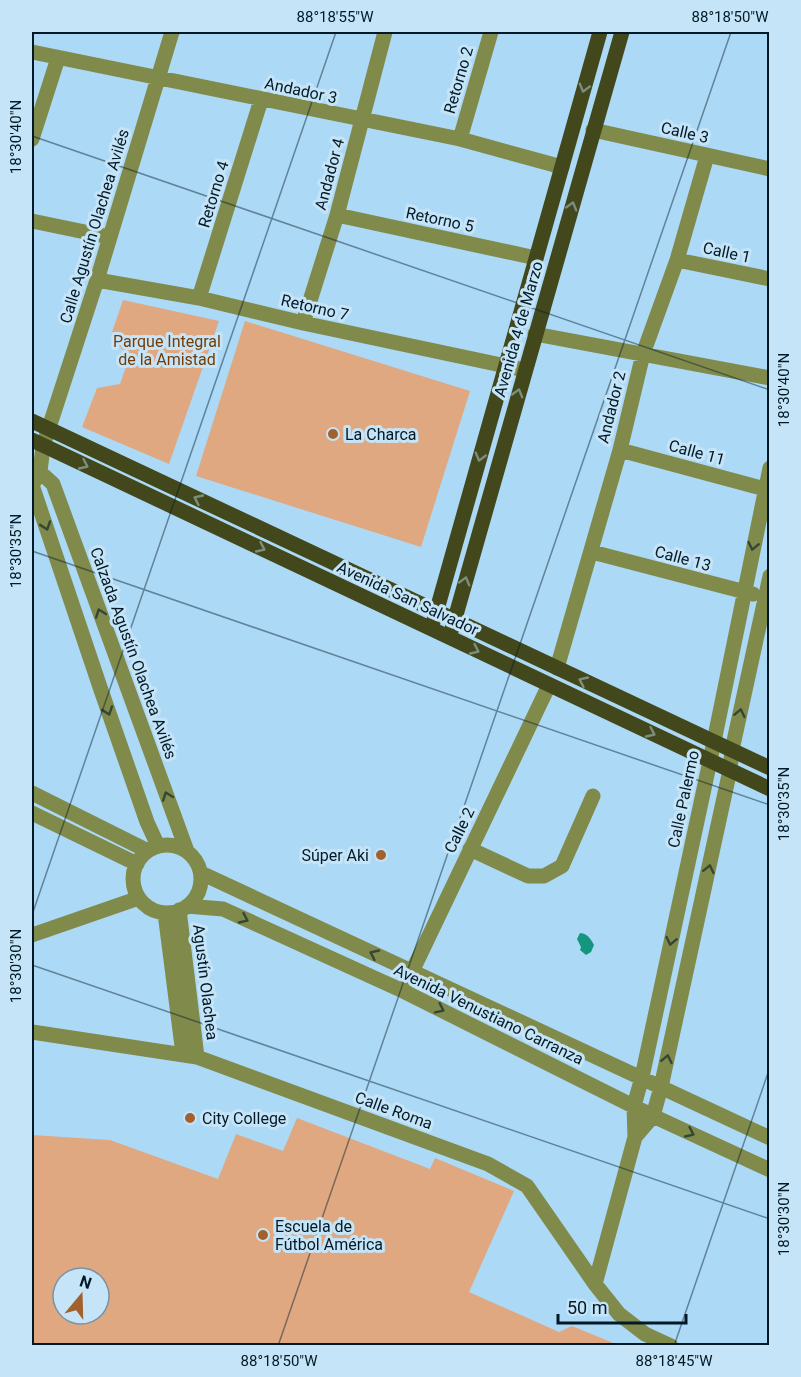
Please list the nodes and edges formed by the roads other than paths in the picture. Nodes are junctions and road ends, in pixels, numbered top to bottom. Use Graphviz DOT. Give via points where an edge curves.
graph roads {
  1 [pos="172,32"];
  2 [pos="385,32"];
  3 [pos="491,32"];
  4 [pos="600,32"];
  5 [pos="622,32"];
  6 [pos="32,52"];
  7 [pos="58,58"];
  8 [pos="157,79"];
  9 [pos="261,100"];
  10 [pos="361,120"];
  11 [pos="593,130"];
  12 [pos="32,139"];
  13 [pos="460,139"];
  14 [pos="708,156"];
  15 [pos="562,167"];
  16 [pos="770,169"];
  17 [pos="337,215"];
  18 [pos="32,221"];
  19 [pos="109,237"];
  20 [pos="536,258"];
  21 [pos="677,260"];
  22 [pos="97,279"];
  23 [pos="770,279"];
  24 [pos="199,298"];
  25 [pos="303,323"];
  26 [pos="535,334"];
  27 [pos="643,354"];
  28 [pos="505,365"];
  29 [pos="525,370"];
  30 [pos="770,378"];
  31 [pos="32,421"];
  32 [pos="50,430"];
  33 [pos="37,443"];
  34 [pos="620,450"];
  35 [pos="770,468"];
  36 [pos="40,472"];
  37 [pos="765,489"];
  38 [pos="592,552"];
  39 [pos="770,576"];
  40 [pos="744,592"];
  41 [pos="765,597"];
  42 [pos="436,611"];
  43 [pos="454,620"];
  44 [pos="431,629"];
  45 [pos="449,637"];
  46 [pos="557,668"];
  47 [pos="549,685"];
  48 [pos="713,741"];
  49 [pos="732,750"];
  50 [pos="710,760"];
  51 [pos="770,768"];
  52 [pos="730,770"];
  53 [pos="770,789"];
  54 [pos="32,793"];
  55 [pos="593,796"];
  56 [pos="32,813"];
  57 [pos="153,848"];
  58 [pos="470,849"];
  59 [pos="187,851"];
  60 [pos="137,864"];
  61 [pos="201,873"];
  62 [pos="139,898"];
  63 [pos="177,910"];
  64 [pos="32,935"];
  65 [pos="412,972"];
  66 [pos="403,991"];
  67 [pos="32,1032"];
  68 [pos="190,1055"];
  69 [pos="642,1077"];
  70 [pos="661,1087"];
  71 [pos="634,1106"];
  72 [pos="653,1116"];
  73 [pos="635,1137"];
  74 [pos="770,1138"];
  75 [pos="770,1170"];
  76 [pos="595,1284"];
  77 [pos="671,1346"];
  1 -- 8 [label="street, Calle Agustín Olachea Avilés"];
  2 -- 10 [label="street, Andador 4"];
  3 -- 13 [label="street, Retorno 2"];
  4 -- 15 [label="main road, Avenida 4 de Marzo, one-way"];
  5 -- 11 [label="main road, Avenida 4 de Marzo"];
  6 -- 7 [label="street, Andador 3"];
  7 -- 8 [label="street, Andador 3"];
  7 -- 12 [label="street"];
  8 -- 9 [label="street, Andador 3"];
  8 -- 19 [label="street, Calle Agustín Olachea Avilés"];
  9 -- 10 [label="street, Andador 3"];
  9 -- 24 [label="street, Retorno 4"];
  10 -- 13 [label="street, Andador 3"];
  10 -- 17 [label="street, Andador 4"];
  11 -- 14 [label="street, Calle 3"];
  26 -- 11 [label="main road, Avenida 4 de Marzo, one-way"];
  13 -- 15 [label="street, Andador 3"];
  14 -- 16 [label="street, Calle 3"];
  14 -- 21 [label="street, Andador 2"];
  15 -- 20 [label="main road, Avenida 4 de Marzo"];
  17 -- 20 [label="street, Retorno 5"];
  17 -- 25 [label="street, Andador 4"];
  18 -- 19 [label="street"];
  19 -- 22 [label="street, Calle Agustín Olachea Avilés"];
  20 -- 28 [label="main road, Avenida 4 de Marzo"];
  21 -- 23 [label="street, Calle 1"];
  21 -- 27 [label="street, Andador 2"];
  22 -- 24 [label="street, Retorno 7"];
  22 -- 32 [label="street, Calle Agustín Olachea Avilés"];
  24 -- 25 [label="street, Retorno 7"];
  25 -- 28 [label="street, Retorno 7"];
  26 -- 27 [label="street"];
  26 -- 29 [label="main road, Avenida 4 de Marzo"];
  27 -- 30 [label="street"];
  27 -- 34 [label="street, Andador 2"];
  28 -- 29 [label="street, Retorno 7"];
  28 -- 42 [label="main road, Avenida 4 de Marzo, one-way"];
  43 -- 29 [label="main road, Avenida 4 de Marzo, one-way"];
  31 -- 32 [label="main road, Avenida San Salvador"];
  32 -- 33 [label="street, Calle Agustín Olachea Avilés"];
  42 -- 32 [label="main road, Avenida San Salvador, one-way"];
  33 -- 36 [label="street"];
  33 -- 44 [label="main road, Avenida San Salvador, one-way"];
  34 -- 37 [label="street, Calle 11"];
  34 -- 38 [label="street, Andador 2"];
  35 -- 37 [label="street, Calle Palermo"];
  36 -- 57 [label="street, one-way" via="32,485"];
  59 -- 36 [label="street, Calzada Agustín Olachea Avilés, one-way" via="53,484"];
  37 -- 40 [label="street, Calle Palermo, one-way"];
  38 -- 40 [label="street, Calle 13"];
  38 -- 46 [label="street, Andador 2"];
  39 -- 41 [label="street, Calle Palermo"];
  40 -- 41 [label="street, Calle 13"];
  40 -- 48 [label="street, Calle Palermo"];
  49 -- 41 [label="street, Calle Palermo, one-way"];
  42 -- 43 [label="main road, Avenida San Salvador"];
  42 -- 44 [label="main road, Avenida 4 de Marzo"];
  43 -- 45 [label="main road, Avenida 4 de Marzo"];
  43 -- 46 [label="main road, Avenida San Salvador"];
  44 -- 45 [label="main road, Avenida San Salvador"];
  45 -- 47 [label="main road, Avenida San Salvador, one-way"];
  48 -- 46 [label="main road, Avenida San Salvador, one-way"];
  47 -- 50 [label="main road, Avenida San Salvador, one-way"];
  47 -- 58 [label="street, Calle 2"];
  48 -- 49 [label="main road, Avenida San Salvador"];
  48 -- 50 [label="street, Calle Palermo"];
  49 -- 51 [label="main road, Avenida San Salvador"];
  49 -- 52 [label="street, Calle Palermo"];
  50 -- 52 [label="main road, Avenida San Salvador"];
  50 -- 69 [label="street, Calle Palermo, one-way"];
  52 -- 53 [label="main road, Avenida San Salvador"];
  70 -- 52 [label="street, Calle Palermo, one-way"];
  54 -- 57 [label="street"];
  55 -- 58 [label="street" via="562,866 544,876 528,876"];
  56 -- 60 [label="street"];
  57 -- 59 [label="street" via="168,845"];
  57 -- 60 [label="street"];
  58 -- 65 [label="street, Calle 2"];
  59 -- 61 [label="street"];
  60 -- 62 [label="street" via="134,881"];
  61 -- 63 [label="street" via="199,892"];
  65 -- 61 [label="street, Avenida Venustiano Carranza, one-way"];
  62 -- 63 [label="street" via="155,910"];
  62 -- 64 [label="street"];
  63 -- 66 [label="street, Avenida Venustiano Carranza, one-way" via="223,909"];
  63 -- 68 [label="street, Agustín Olachea"];
  65 -- 66 [label="street, Calle 2"];
  65 -- 69 [label="street, Avenida Venustiano Carranza"];
  66 -- 71 [label="street, Avenida Venustiano Carranza, one-way"];
  67 -- 68 [label="street, Calle Roma"];
  68 -- 76 [label="street, Calle Roma" via="498,1169 527,1186"];
  69 -- 70 [label="street, Avenida Venustiano Carranza"];
  69 -- 71 [label="street, Calle Palermo"];
  70 -- 72 [label="street, Calle Palermo"];
  70 -- 74 [label="street, Avenida Venustiano Carranza"];
  71 -- 72 [label="street, Avenida Venustiano Carranza"];
  71 -- 73 [label="street, Calle Palermo"];
  72 -- 73 [label="street, Calle Palermo"];
  72 -- 75 [label="street, Avenida Venustiano Carranza, one-way"];
  73 -- 76 [label="street, Calle Palermo"];
  76 -- 77 [label="street, Calle Roma" via="619,1314 645,1334"];
}
